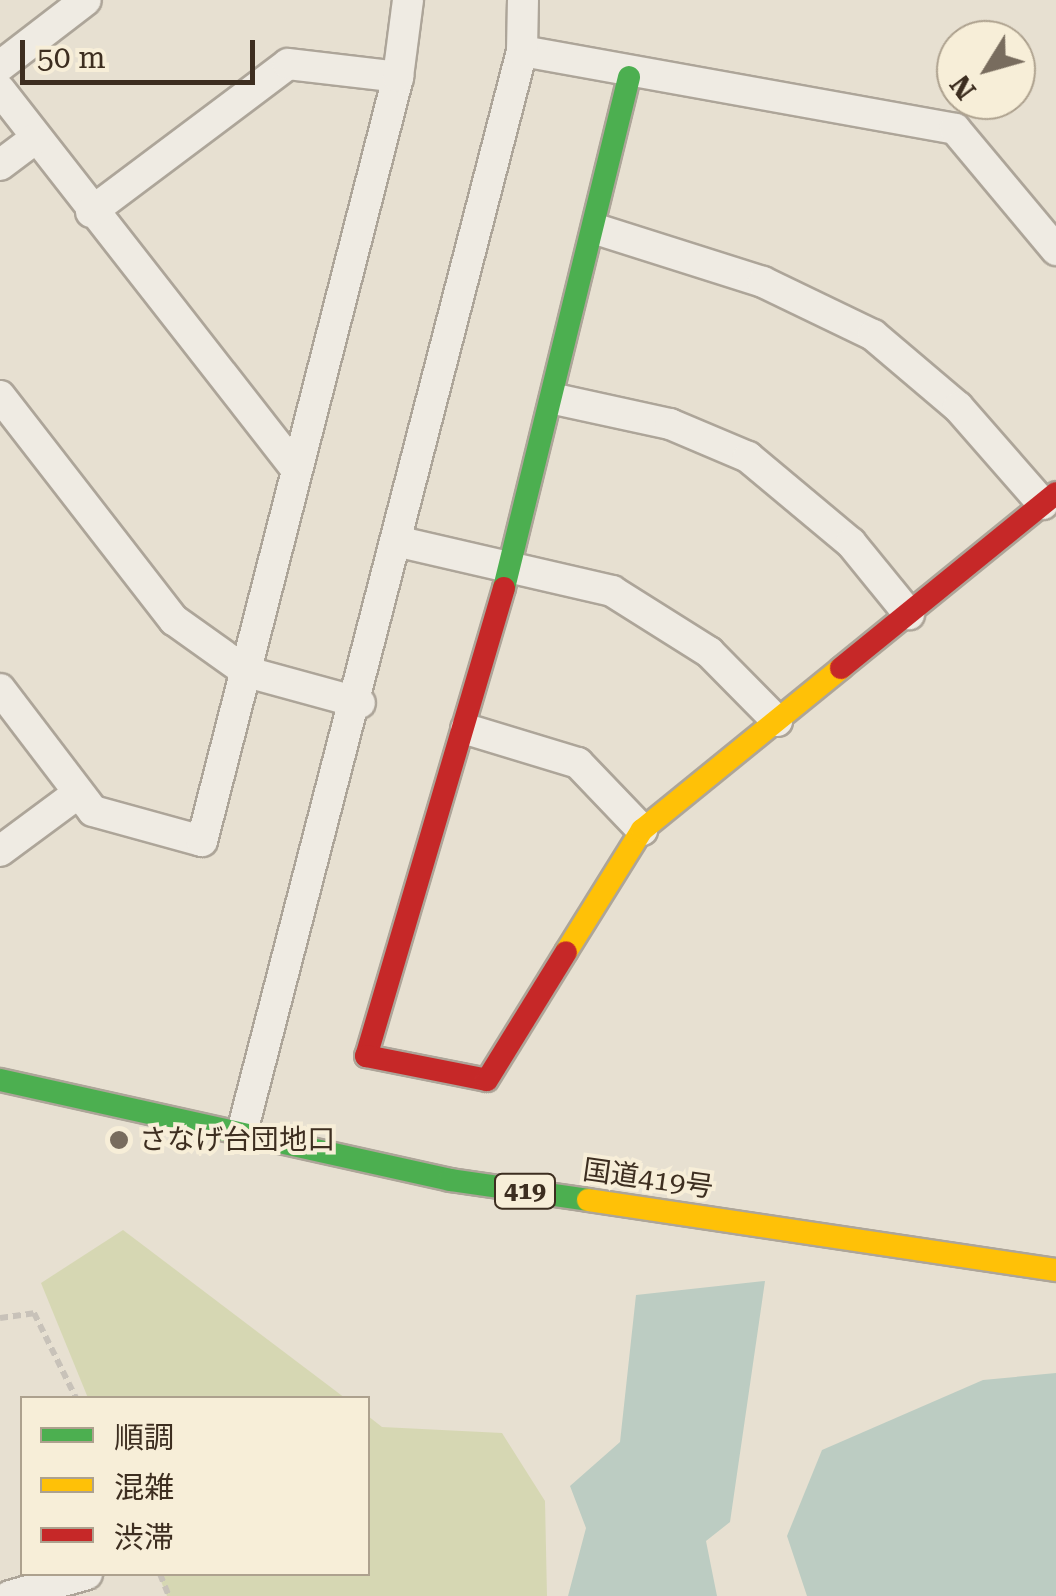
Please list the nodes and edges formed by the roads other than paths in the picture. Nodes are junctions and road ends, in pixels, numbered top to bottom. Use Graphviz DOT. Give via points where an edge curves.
graph roads {
  1 [pos="86,0"];
  2 [pos="408,0"];
  3 [pos="523,0"];
  4 [pos="522,51"];
  5 [pos="0,66"];
  6 [pos="398,76"];
  7 [pos="629,77"];
  8 [pos="0,90"];
  9 [pos="36,138"];
  10 [pos="0,165"];
  11 [pos="91,212"];
  12 [pos="599,230"];
  13 [pos="1056,250"];
  14 [pos="0,396"];
  15 [pos="555,399"];
  16 [pos="295,467"];
  17 [pos="1049,498"];
  18 [pos="400,542"];
  19 [pos="510,568"];
  20 [pos="909,614"];
  21 [pos="248,672"];
  22 [pos="0,689"];
  23 [pos="360,703"];
  24 [pos="777,720"];
  25 [pos="466,729"];
  26 [pos="76,794"];
  27 [pos="642,830"];
  28 [pos="0,851"];
  29 [pos="0,1080"];
  30 [pos="240,1136"];
  31 [pos="1056,1270"];
  32 [pos="80,1576"];
  33 [pos="10,1596"];
  1 -- 5 [label="street"];
  2 -- 6 [label="street"];
  3 -- 4 [label="street"];
  4 -- 7 [label="street"];
  4 -- 18 [label="street"];
  6 -- 11 [label="street" via="288,64"];
  6 -- 16 [label="street"];
  7 -- 12 [label="main road"];
  7 -- 13 [label="street" via="954,130"];
  8 -- 9 [label="street"];
  9 -- 10 [label="street"];
  9 -- 11 [label="street"];
  11 -- 16 [label="street"];
  12 -- 15 [label="main road"];
  12 -- 17 [label="street" via="763,282 873,334"];
  14 -- 21 [label="street" via="174,620"];
  15 -- 19 [label="main road"];
  15 -- 20 [label="street" via="670,424 748,458 851,543"];
  16 -- 21 [label="street"];
  17 -- 20 [label="main road"];
  18 -- 19 [label="street"];
  18 -- 23 [label="street"];
  19 -- 24 [label="street" via="612,591 709,652"];
  19 -- 25 [label="main road"];
  20 -- 24 [label="main road"];
  21 -- 23 [label="street"];
  21 -- 26 [label="street" via="202,841 93,811"];
  22 -- 26 [label="street"];
  23 -- 30 [label="street"];
  24 -- 27 [label="main road"];
  25 -- 27 [label="street" via="578,763"];
  25 -- 27 [label="main road" via="366,1056 486,1080"];
  26 -- 28 [label="street"];
  29 -- 30 [label="main road, 国道419号 / 419"];
  30 -- 31 [label="main road, 国道419号 / 419" via="450,1180"];
  32 -- 33 [label="street"];
}
